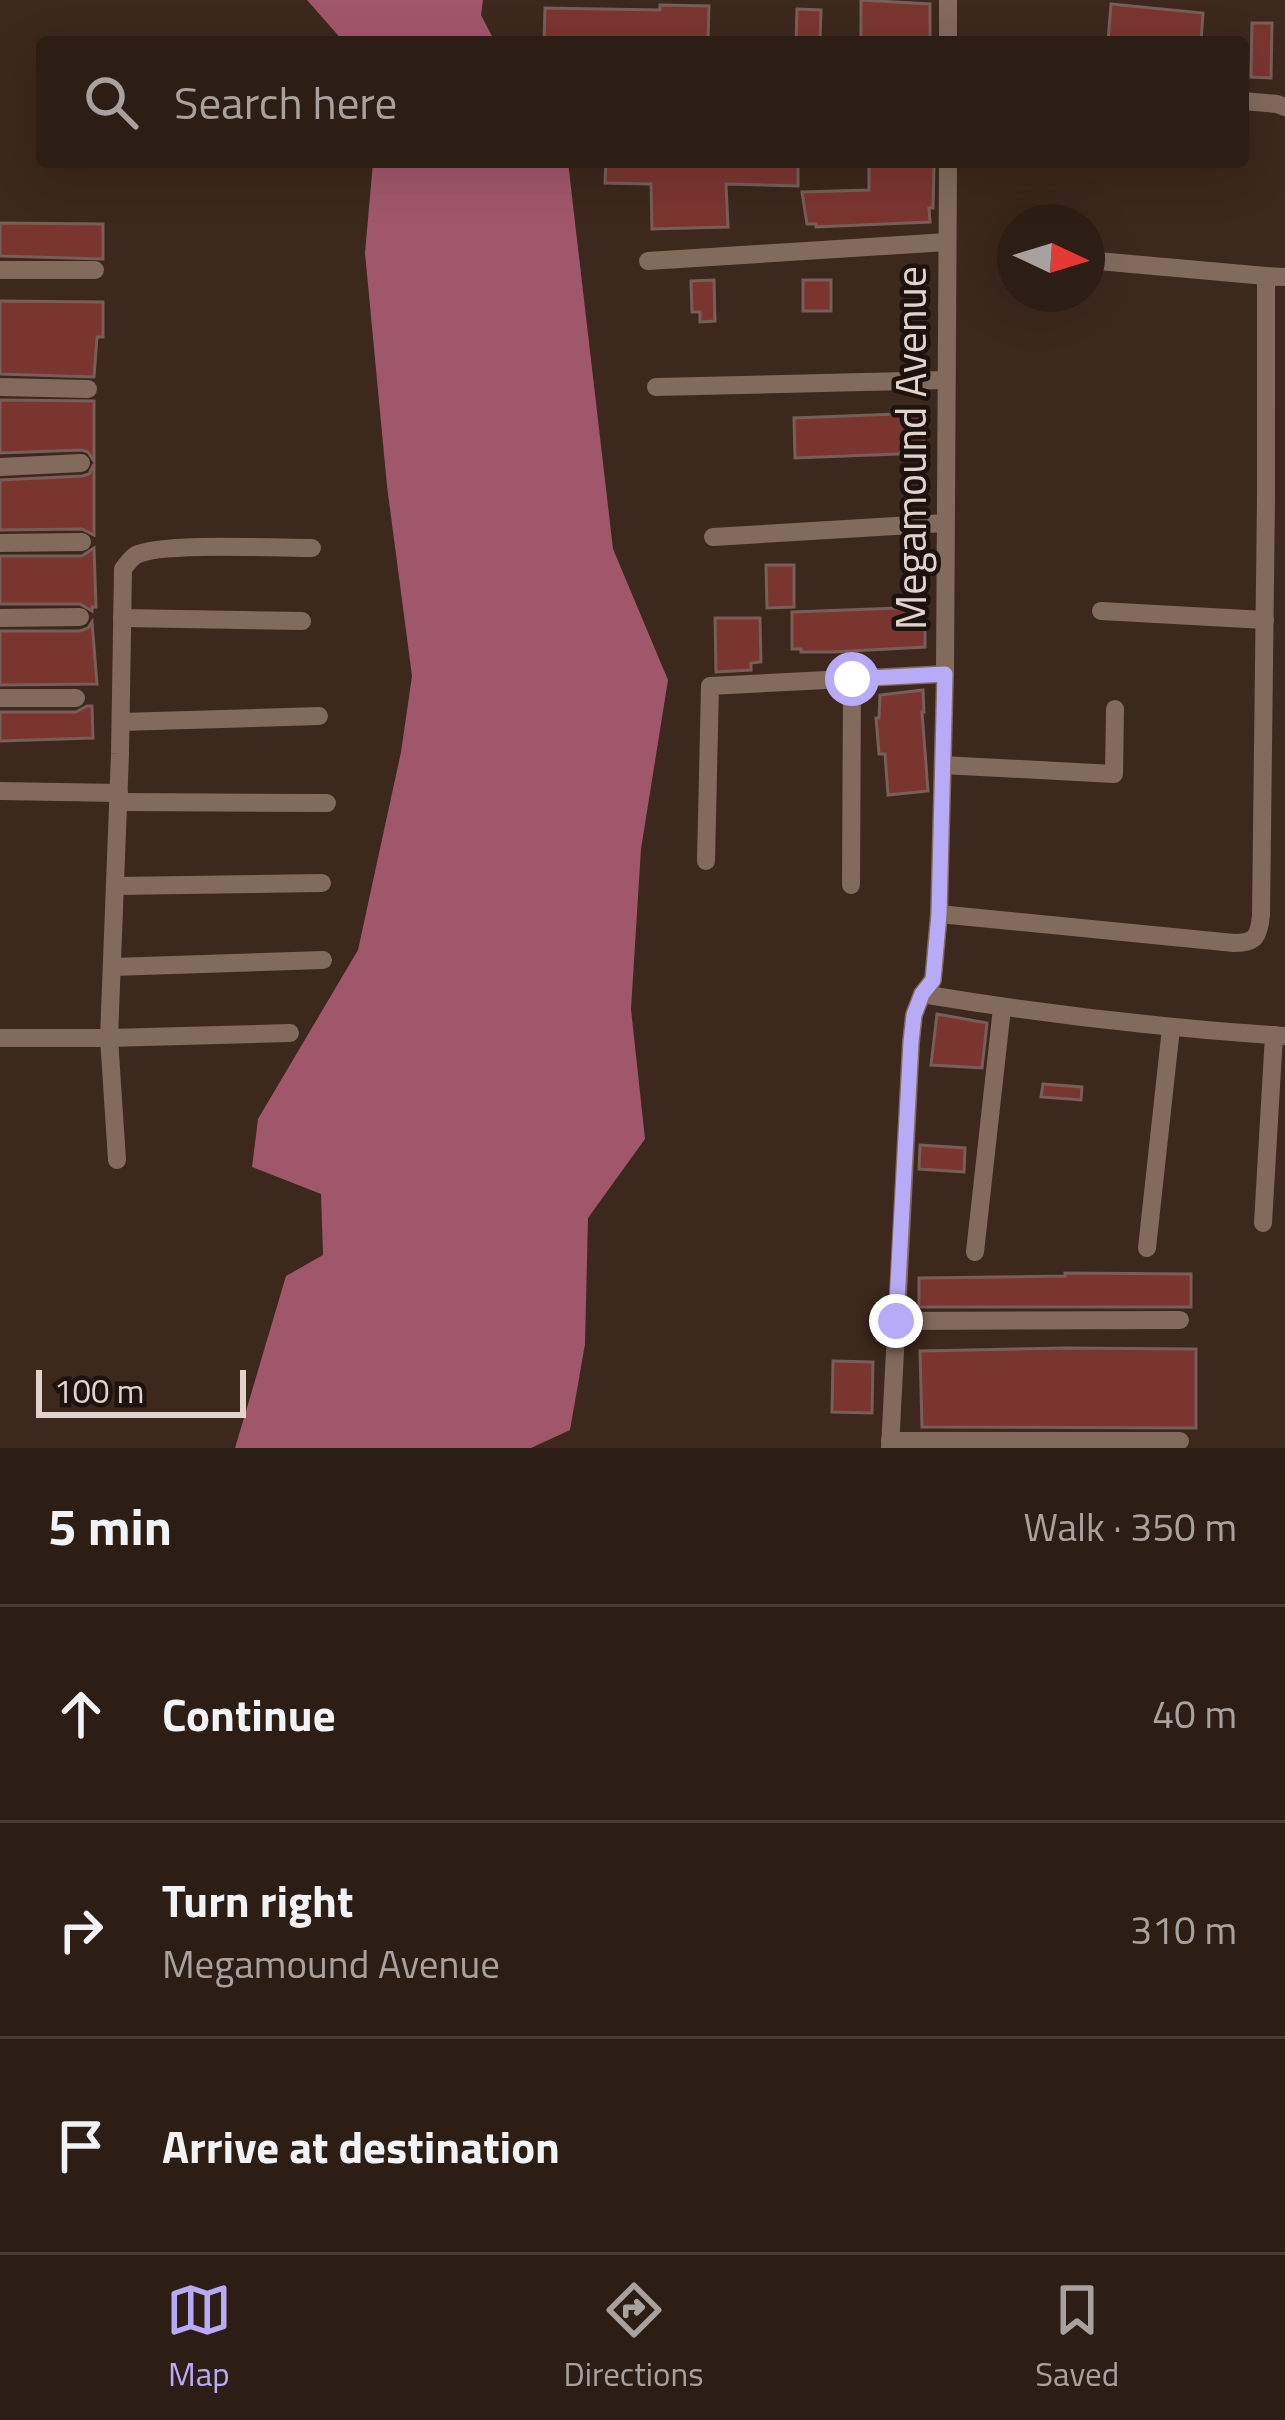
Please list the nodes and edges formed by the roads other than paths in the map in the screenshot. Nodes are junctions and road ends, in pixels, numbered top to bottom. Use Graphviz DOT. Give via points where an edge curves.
graph roads {
  1 [pos="948,0"];
  2 [pos="948,36"];
  3 [pos="1249,102"];
  4 [pos="1285,107"];
  5 [pos="948,168"];
  6 [pos="947,242"];
  7 [pos="648,261"];
  8 [pos="1105,262"];
  9 [pos="0,270"];
  10 [pos="95,271"];
  11 [pos="1275,277"];
  12 [pos="946,380"];
  13 [pos="656,387"];
  14 [pos="0,388"];
  15 [pos="88,389"];
  16 [pos="81,464"];
  17 [pos="0,467"];
  18 [pos="1276,497"];
  19 [pos="945,524"];
  20 [pos="713,537"];
  21 [pos="82,542"];
  22 [pos="0,543"];
  23 [pos="312,548"];
  24 [pos="1101,610"];
  25 [pos="80,617"];
  26 [pos="0,618"];
  27 [pos="122,618"];
  28 [pos="1265,620"];
  29 [pos="302,621"];
  30 [pos="945,674"];
  31 [pos="852,679"];
  32 [pos="0,698"];
  33 [pos="76,698"];
  34 [pos="1115,709"];
  35 [pos="319,716"];
  36 [pos="121,722"];
  37 [pos="943,765"];
  38 [pos="0,791"];
  39 [pos="119,797"];
  40 [pos="327,803"];
  41 [pos="706,861"];
  42 [pos="322,883"];
  43 [pos="851,885"];
  44 [pos="116,886"];
  45 [pos="939,914"];
  46 [pos="323,960"];
  47 [pos="112,967"];
  48 [pos="922,994"];
  49 [pos="1002,1008"];
  50 [pos="1172,1028"];
  51 [pos="290,1033"];
  52 [pos="1280,1035"];
  53 [pos="0,1038"];
  54 [pos="109,1038"];
  55 [pos="117,1160"];
  56 [pos="1263,1222"];
  57 [pos="1147,1248"];
  58 [pos="975,1252"];
  59 [pos="1180,1320"];
  60 [pos="896,1321"];
  61 [pos="1180,1441"];
  62 [pos="890,1445"];
  1 -- 2 [label="street"];
  3 -- 4 [label="street"];
  5 -- 6 [label="street, Megamound Avenue"];
  6 -- 7 [label="street"];
  6 -- 12 [label="street, Megamound Avenue"];
  8 -- 11 [label="street"];
  9 -- 10 [label="street"];
  11 -- 18 [label="street"];
  12 -- 13 [label="street"];
  12 -- 19 [label="street, Megamound Avenue"];
  14 -- 15 [label="street"];
  16 -- 17 [label="street"];
  18 -- 28 [label="street"];
  19 -- 20 [label="street"];
  19 -- 30 [label="street, Megamound Avenue"];
  21 -- 22 [label="street"];
  23 -- 27 [label="street" via="133,556 122,569"];
  24 -- 28 [label="street"];
  25 -- 26 [label="street"];
  27 -- 29 [label="street"];
  27 -- 36 [label="street"];
  28 -- 45 [label="street" via="1261,915 1252,941"];
  30 -- 31 [label="street"];
  30 -- 37 [label="street, Megamound Avenue"];
  31 -- 41 [label="street" via="710,686"];
  31 -- 43 [label="street"];
  32 -- 33 [label="street"];
  34 -- 37 [label="street" via="1114,774"];
  35 -- 36 [label="street"];
  36 -- 39 [label="street"];
  37 -- 45 [label="street, Megamound Avenue"];
  38 -- 39 [label="street"];
  39 -- 40 [label="street"];
  39 -- 44 [label="street"];
  42 -- 44 [label="street"];
  44 -- 47 [label="street"];
  45 -- 48 [label="street, Megamound Avenue" via="933,980"];
  46 -- 47 [label="street"];
  47 -- 54 [label="street"];
  48 -- 49 [label="street"];
  48 -- 60 [label="street, Megamound Avenue" via="911,1042"];
  49 -- 50 [label="street"];
  49 -- 58 [label="street"];
  50 -- 52 [label="street"];
  50 -- 57 [label="street"];
  51 -- 54 [label="street"];
  52 -- 56 [label="street"];
  53 -- 54 [label="street"];
  54 -- 55 [label="street"];
  59 -- 60 [label="street"];
  60 -- 62 [label="street, Megamound Avenue"];
  61 -- 62 [label="street"];
}
